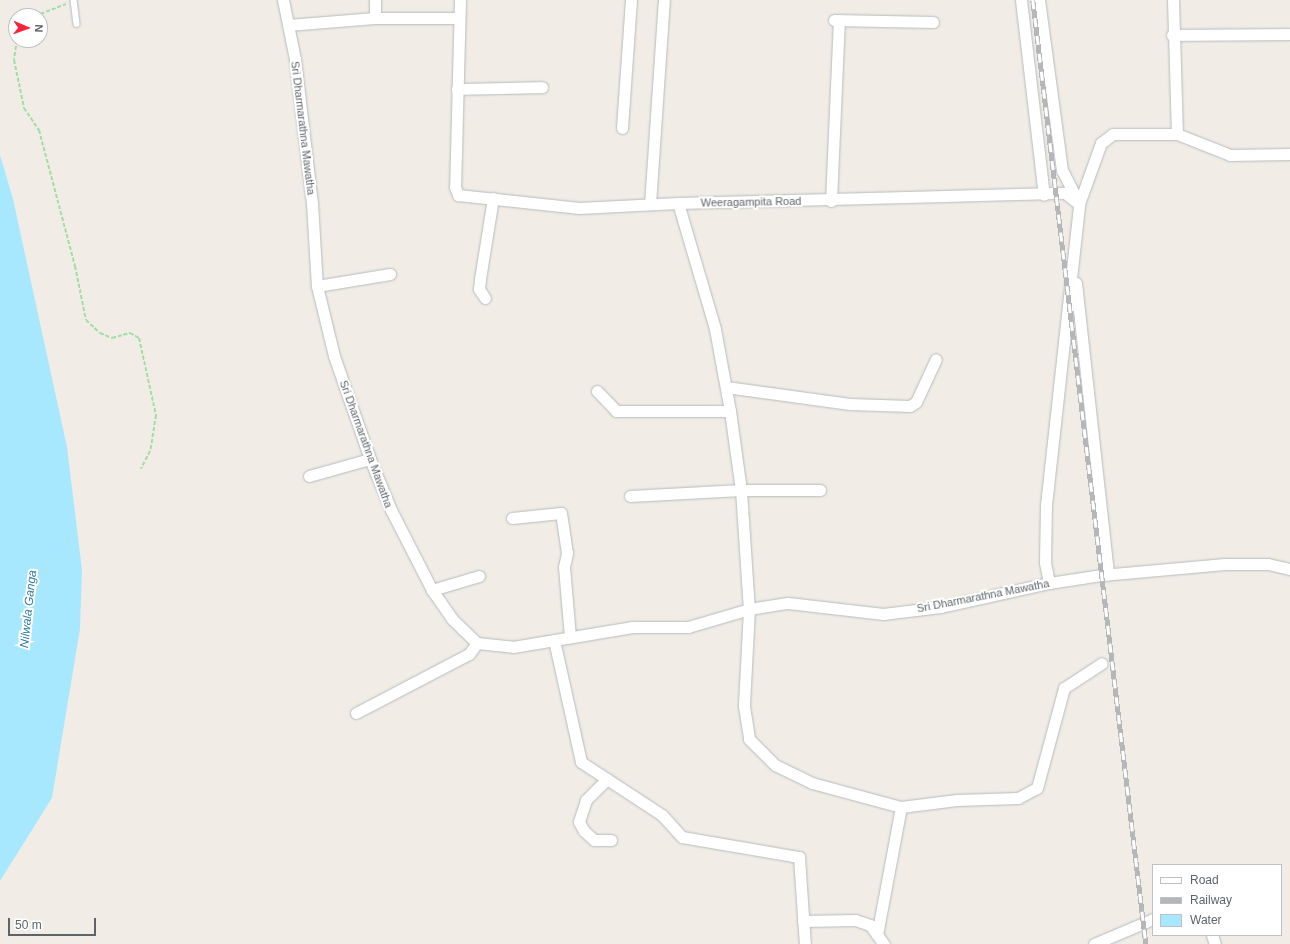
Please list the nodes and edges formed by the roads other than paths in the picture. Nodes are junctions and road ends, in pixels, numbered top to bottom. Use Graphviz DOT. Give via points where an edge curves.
graph roads {
  1 [pos="283,0"];
  2 [pos="375,0"];
  3 [pos="460,0"];
  4 [pos="631,0"];
  5 [pos="664,0"];
  6 [pos="1021,0"];
  7 [pos="1039,0"];
  8 [pos="1173,0"];
  9 [pos="74,1"];
  10 [pos="375,18"];
  11 [pos="459,18"];
  12 [pos="933,22"];
  13 [pos="77,24"];
  14 [pos="288,25"];
  15 [pos="1290,34"];
  16 [pos="1172,35"];
  17 [pos="542,86"];
  18 [pos="457,89"];
  19 [pos="622,128"];
  20 [pos="1177,134"];
  21 [pos="1290,154"];
  22 [pos="1044,195"];
  23 [pos="493,198"];
  24 [pos="831,200"];
  25 [pos="678,203"];
  26 [pos="650,204"];
  27 [pos="1079,204"];
  28 [pos="390,274"];
  29 [pos="317,286"];
  30 [pos="484,298"];
  31 [pos="936,359"];
  32 [pos="726,387"];
  33 [pos="597,391"];
  34 [pos="730,411"];
  35 [pos="370,459"];
  36 [pos="309,476"];
  37 [pos="741,490"];
  38 [pos="820,490"];
  39 [pos="630,496"];
  40 [pos="512,518"];
  41 [pos="1290,569"];
  42 [pos="1108,574"];
  43 [pos="479,576"];
  44 [pos="1049,583"];
  45 [pos="432,590"];
  46 [pos="749,609"];
  47 [pos="570,637"];
  48 [pos="554,640"];
  49 [pos="477,642"];
  50 [pos="1102,663"];
  51 [pos="356,713"];
  52 [pos="607,779"];
  53 [pos="901,807"];
  54 [pos="611,840"];
  55 [pos="1152,919"];
  56 [pos="804,921"];
  57 [pos="877,935"];
  58 [pos="805,944"];
  59 [pos="884,944"];
  60 [pos="1094,944"];
  1 -- 14 [label="street, Sri Dharmarathna Mawatha"];
  2 -- 10 [label="street"];
  3 -- 11 [label="street"];
  4 -- 19 [label="street"];
  5 -- 26 [label="street"];
  6 -- 22 [label="street"];
  7 -- 27 [label="street" via="1062,170"];
  8 -- 16 [label="street"];
  9 -- 13 [label="lane"];
  10 -- 11 [label="street"];
  10 -- 14 [label="street"];
  11 -- 18 [label="street"];
  12 -- 24 [label="street" via="836,20"];
  14 -- 29 [label="street, Sri Dharmarathna Mawatha" via="312,203"];
  15 -- 16 [label="street"];
  16 -- 20 [label="street"];
  17 -- 18 [label="street"];
  18 -- 23 [label="street, Weeragampita Road" via="455,187 458,194"];
  20 -- 21 [label="street" via="1230,155"];
  20 -- 27 [label="street" via="1113,134 1101,143"];
  22 -- 24 [label="street, Weeragampita Road"];
  22 -- 27 [label="street, Weeragampita Road" via="1065,193"];
  23 -- 26 [label="street, Weeragampita Road" via="579,208"];
  23 -- 30 [label="street" via="479,289"];
  24 -- 25 [label="street, Weeragampita Road"];
  25 -- 26 [label="street, Weeragampita Road"];
  25 -- 32 [label="street" via="715,329"];
  27 -- 42 [label="street" via="1075,267"];
  27 -- 44 [label="street" via="1046,506 1045,562"];
  28 -- 29 [label="street"];
  29 -- 35 [label="street, Sri Dharmarathna Mawatha" via="334,356"];
  31 -- 32 [label="street" via="916,402 910,406 850,404"];
  32 -- 34 [label="street"];
  33 -- 34 [label="street" via="616,411"];
  34 -- 37 [label="street"];
  35 -- 36 [label="street"];
  35 -- 45 [label="street, Sri Dharmarathna Mawatha" via="391,510"];
  37 -- 38 [label="street"];
  37 -- 39 [label="street"];
  37 -- 46 [label="street"];
  40 -- 47 [label="street" via="561,513 567,553 564,567"];
  41 -- 42 [label="street, Sri Dharmarathna Mawatha" via="1268,564 1225,564"];
  42 -- 44 [label="street, Sri Dharmarathna Mawatha"];
  43 -- 45 [label="street"];
  44 -- 46 [label="street, Sri Dharmarathna Mawatha" via="941,607 883,614 788,603"];
  45 -- 49 [label="street, Sri Dharmarathna Mawatha" via="452,619"];
  46 -- 47 [label="street, Sri Dharmarathna Mawatha" via="688,628 632,628"];
  46 -- 53 [label="street" via="744,706 749,739 775,765 812,784"];
  47 -- 48 [label="street, Sri Dharmarathna Mawatha"];
  48 -- 49 [label="street, Sri Dharmarathna Mawatha" via="513,648"];
  48 -- 52 [label="street" via="581,762"];
  49 -- 51 [label="street" via="469,654"];
  50 -- 53 [label="street" via="1064,688 1037,788 1018,798 957,800"];
  52 -- 54 [label="street" via="586,800 579,822 594,840"];
  52 -- 56 [label="street" via="662,815 682,837 799,857"];
  53 -- 57 [label="street"];
  55 -- 60 [label="street"];
  56 -- 57 [label="street" via="855,920 870,925"];
  56 -- 58 [label="street"];
  57 -- 59 [label="street"];
}
